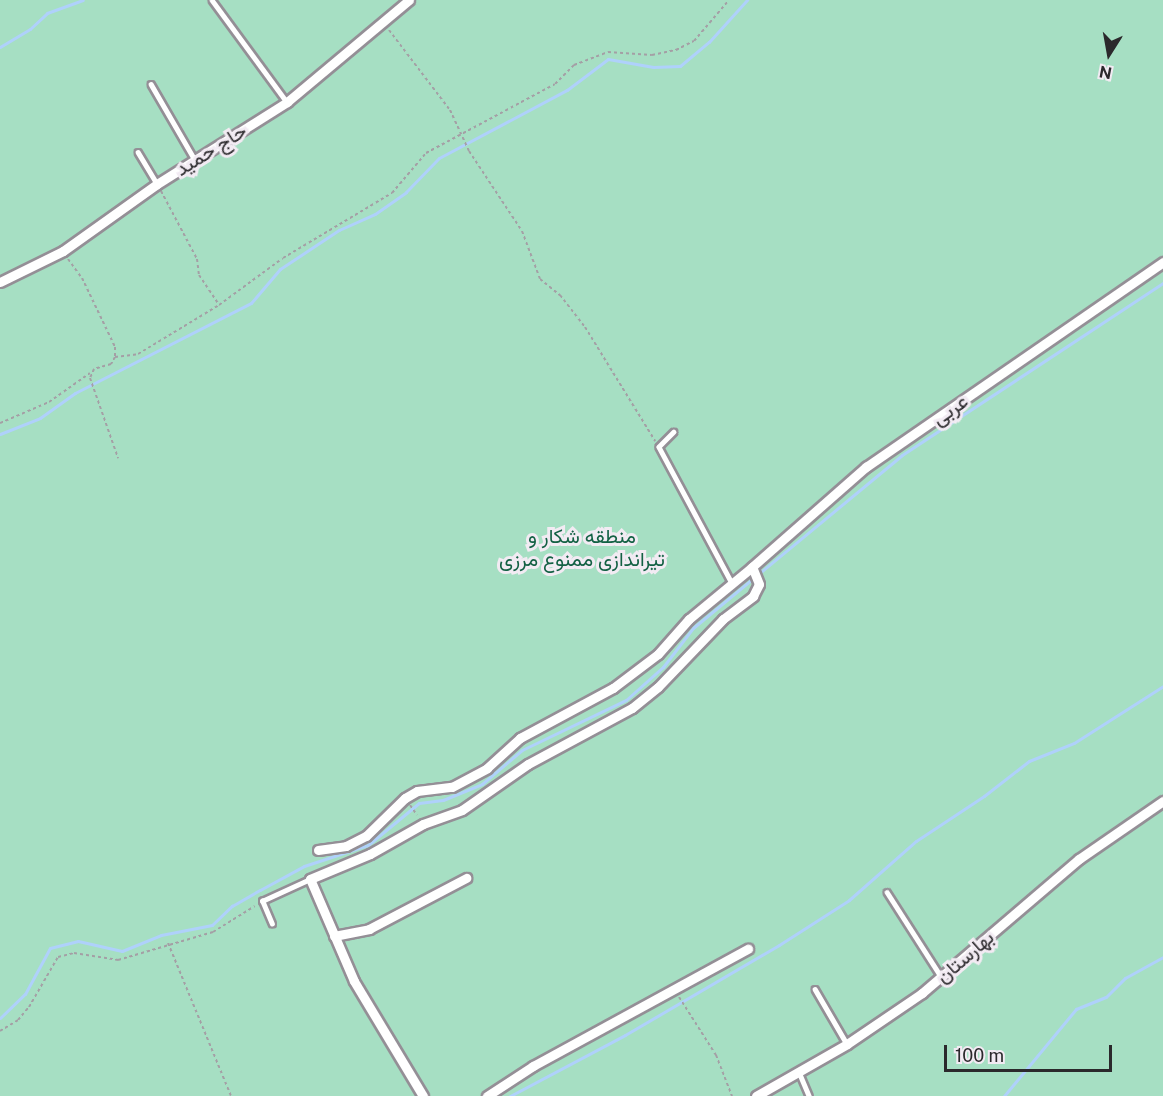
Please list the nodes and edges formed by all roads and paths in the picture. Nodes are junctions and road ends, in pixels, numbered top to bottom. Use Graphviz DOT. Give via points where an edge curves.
graph roads {
  1 [pos="212,0"];
  2 [pos="409,0"];
  3 [pos="729,0"];
  4 [pos="382,24"];
  5 [pos="151,84"];
  6 [pos="287,102"];
  7 [pos="460,136"];
  8 [pos="138,152"];
  9 [pos="195,160"];
  10 [pos="157,184"];
  11 [pos="63,251"];
  12 [pos="1163,262"];
  13 [pos="0,282"];
  14 [pos="219,305"];
  15 [pos="116,357"];
  16 [pos="90,373"];
  17 [pos="0,423"];
  18 [pos="674,432"];
  19 [pos="659,447"];
  20 [pos="118,458"];
  21 [pos="753,570"];
  22 [pos="732,583"];
  23 [pos="1163,801"];
  24 [pos="408,803"];
  25 [pos="417,816"];
  26 [pos="318,850"];
  27 [pos="466,878"];
  28 [pos="310,879"];
  29 [pos="887,892"];
  30 [pos="262,901"];
  31 [pos="272,924"];
  32 [pos="334,936"];
  33 [pos="168,943"];
  34 [pos="748,949"];
  35 [pos="942,978"];
  36 [pos="815,989"];
  37 [pos="679,996"];
  38 [pos="0,1030"];
  39 [pos="847,1044"];
  40 [pos="799,1072"];
  41 [pos="231,1096"];
  42 [pos="423,1096"];
  43 [pos="487,1096"];
  44 [pos="732,1096"];
  45 [pos="756,1096"];
  46 [pos="809,1096"];
  1 -- 6 [label="lane"];
  2 -- 4 [label="street, حاج حمید"];
  3 -- 7 [label="path" via="694,41 652,55 608,52 589,57 574,65 555,84"];
  4 -- 6 [label="street, حاج حمید"];
  4 -- 7 [label="path" via="435,87"];
  5 -- 9 [label="lane"];
  6 -- 9 [label="street, حاج حمید"];
  7 -- 14 [label="path" via="426,153 392,193 283,258"];
  7 -- 19 [label="path" via="522,231 540,279 560,295 585,327"];
  8 -- 10 [label="lane"];
  9 -- 10 [label="street, حاج حمید"];
  10 -- 11 [label="street, حاج حمید"];
  10 -- 14 [label="path" via="197,259 199,275"];
  11 -- 13 [label="street, حاج حمید"];
  11 -- 15 [label="path" via="82,278 115,347"];
  12 -- 21 [label="street, عربی" via="866,467"];
  14 -- 15 [label="path" via="138,354"];
  15 -- 16 [label="path" via="111,364"];
  16 -- 17 [label="path" via="50,402"];
  16 -- 20 [label="path"];
  18 -- 19 [label="lane"];
  19 -- 22 [label="lane"];
  21 -- 22 [label="street, عربی"];
  21 -- 28 [label="street" via="759,584 753,596 723,619 658,687 632,708 528,764 462,810 423,824 370,854"];
  22 -- 26 [label="street, عربی" via="689,619 658,654 613,688 520,738 487,768 452,787 411,794 398,802 366,836 346,846"];
  23 -- 35 [label="street, بهارستان" via="1078,859"];
  24 -- 25 [label="path"];
  27 -- 32 [label="street" via="369,929"];
  28 -- 30 [label="lane"];
  28 -- 32 [label="street"];
  29 -- 35 [label="lane"];
  30 -- 31 [label="lane"];
  30 -- 33 [label="path" via="213,932"];
  32 -- 42 [label="street" via="354,981"];
  33 -- 38 [label="path" via="118,960 74,953 58,957 29,1007 18,1020"];
  33 -- 41 [label="path"];
  34 -- 43 [label="street" via="532,1066"];
  35 -- 39 [label="street, بهارستان"];
  36 -- 39 [label="lane"];
  37 -- 44 [label="path" via="717,1055"];
  39 -- 40 [label="street, بهارستان"];
  40 -- 45 [label="street, بهارستان"];
  40 -- 46 [label="lane"];
}
